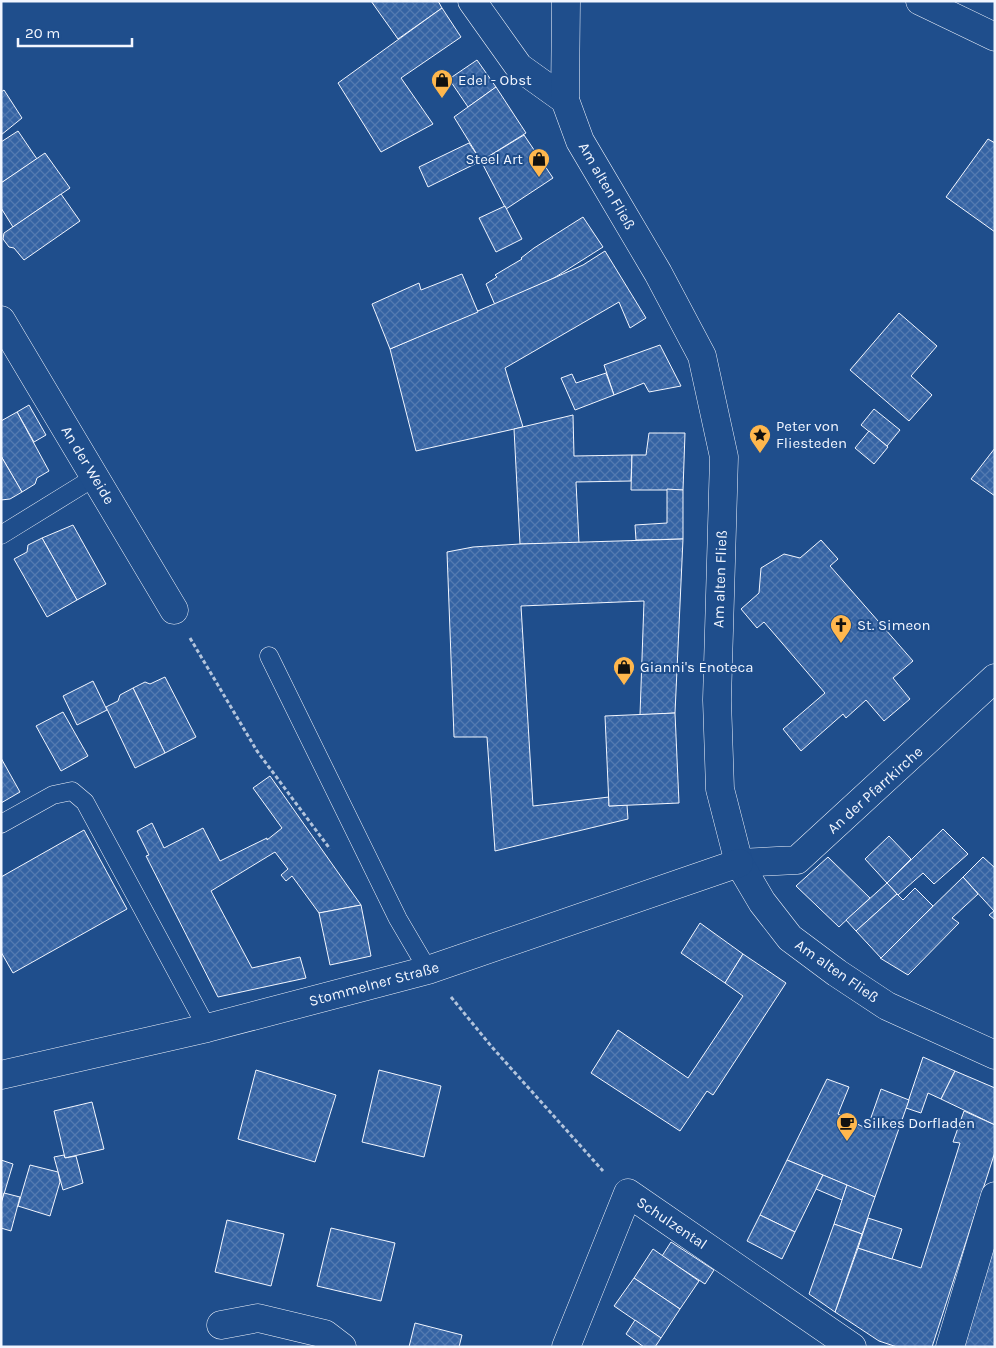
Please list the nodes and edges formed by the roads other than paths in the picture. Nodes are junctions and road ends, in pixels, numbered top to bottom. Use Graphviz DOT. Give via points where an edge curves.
graph roads {
  1 [pos="472,1"];
  2 [pos="566,1"];
  3 [pos="920,1"];
  4 [pos="995,37"];
  5 [pos="565,100"];
  6 [pos="1,320"];
  7 [pos="95,478"];
  8 [pos="1,535"];
  9 [pos="174,610"];
  10 [pos="270,656"];
  11 [pos="995,678"];
  12 [pos="1,824"];
  13 [pos="738,863"];
  14 [pos="428,970"];
  15 [pos="207,1028"];
  16 [pos="995,1055"];
  17 [pos="1,1074"];
  18 [pos="995,1196"];
  19 [pos="221,1325"];
  20 [pos="342,1347"];
  21 [pos="566,1347"];
  22 [pos="852,1347"];
  23 [pos="950,1347"];
  1 -- 5 [label="main road" via="519,67"];
  2 -- 5 [label="main road, Am alten Fließ"];
  3 -- 4 [label="main road"];
  5 -- 13 [label="main road, Am alten Fließ" via="580,141 658,273 702,356 724,457 717,700 720,789"];
  6 -- 7 [label="main road, An der Weide"];
  7 -- 8 [label="lane"];
  7 -- 9 [label="main road, An der Weide"];
  10 -- 14 [label="lane" via="398,919"];
  11 -- 13 [label="main road, An der Pfarrkirche" via="797,860"];
  12 -- 15 [label="lane" via="53,795 72,791 85,802"];
  13 -- 14 [label="main road, Stommelner Straße"];
  13 -- 16 [label="main road, Am alten Fließ" via="790,938 887,1006"];
  14 -- 15 [label="main road, Stommelner Straße"];
  15 -- 17 [label="main road, Stommelner Straße"];
  18 -- 23 [label="main road"];
  19 -- 20 [label="main road" via="258,1318 325,1334"];
  21 -- 22 [label="main road, Schulzental" via="628,1193"];
}
